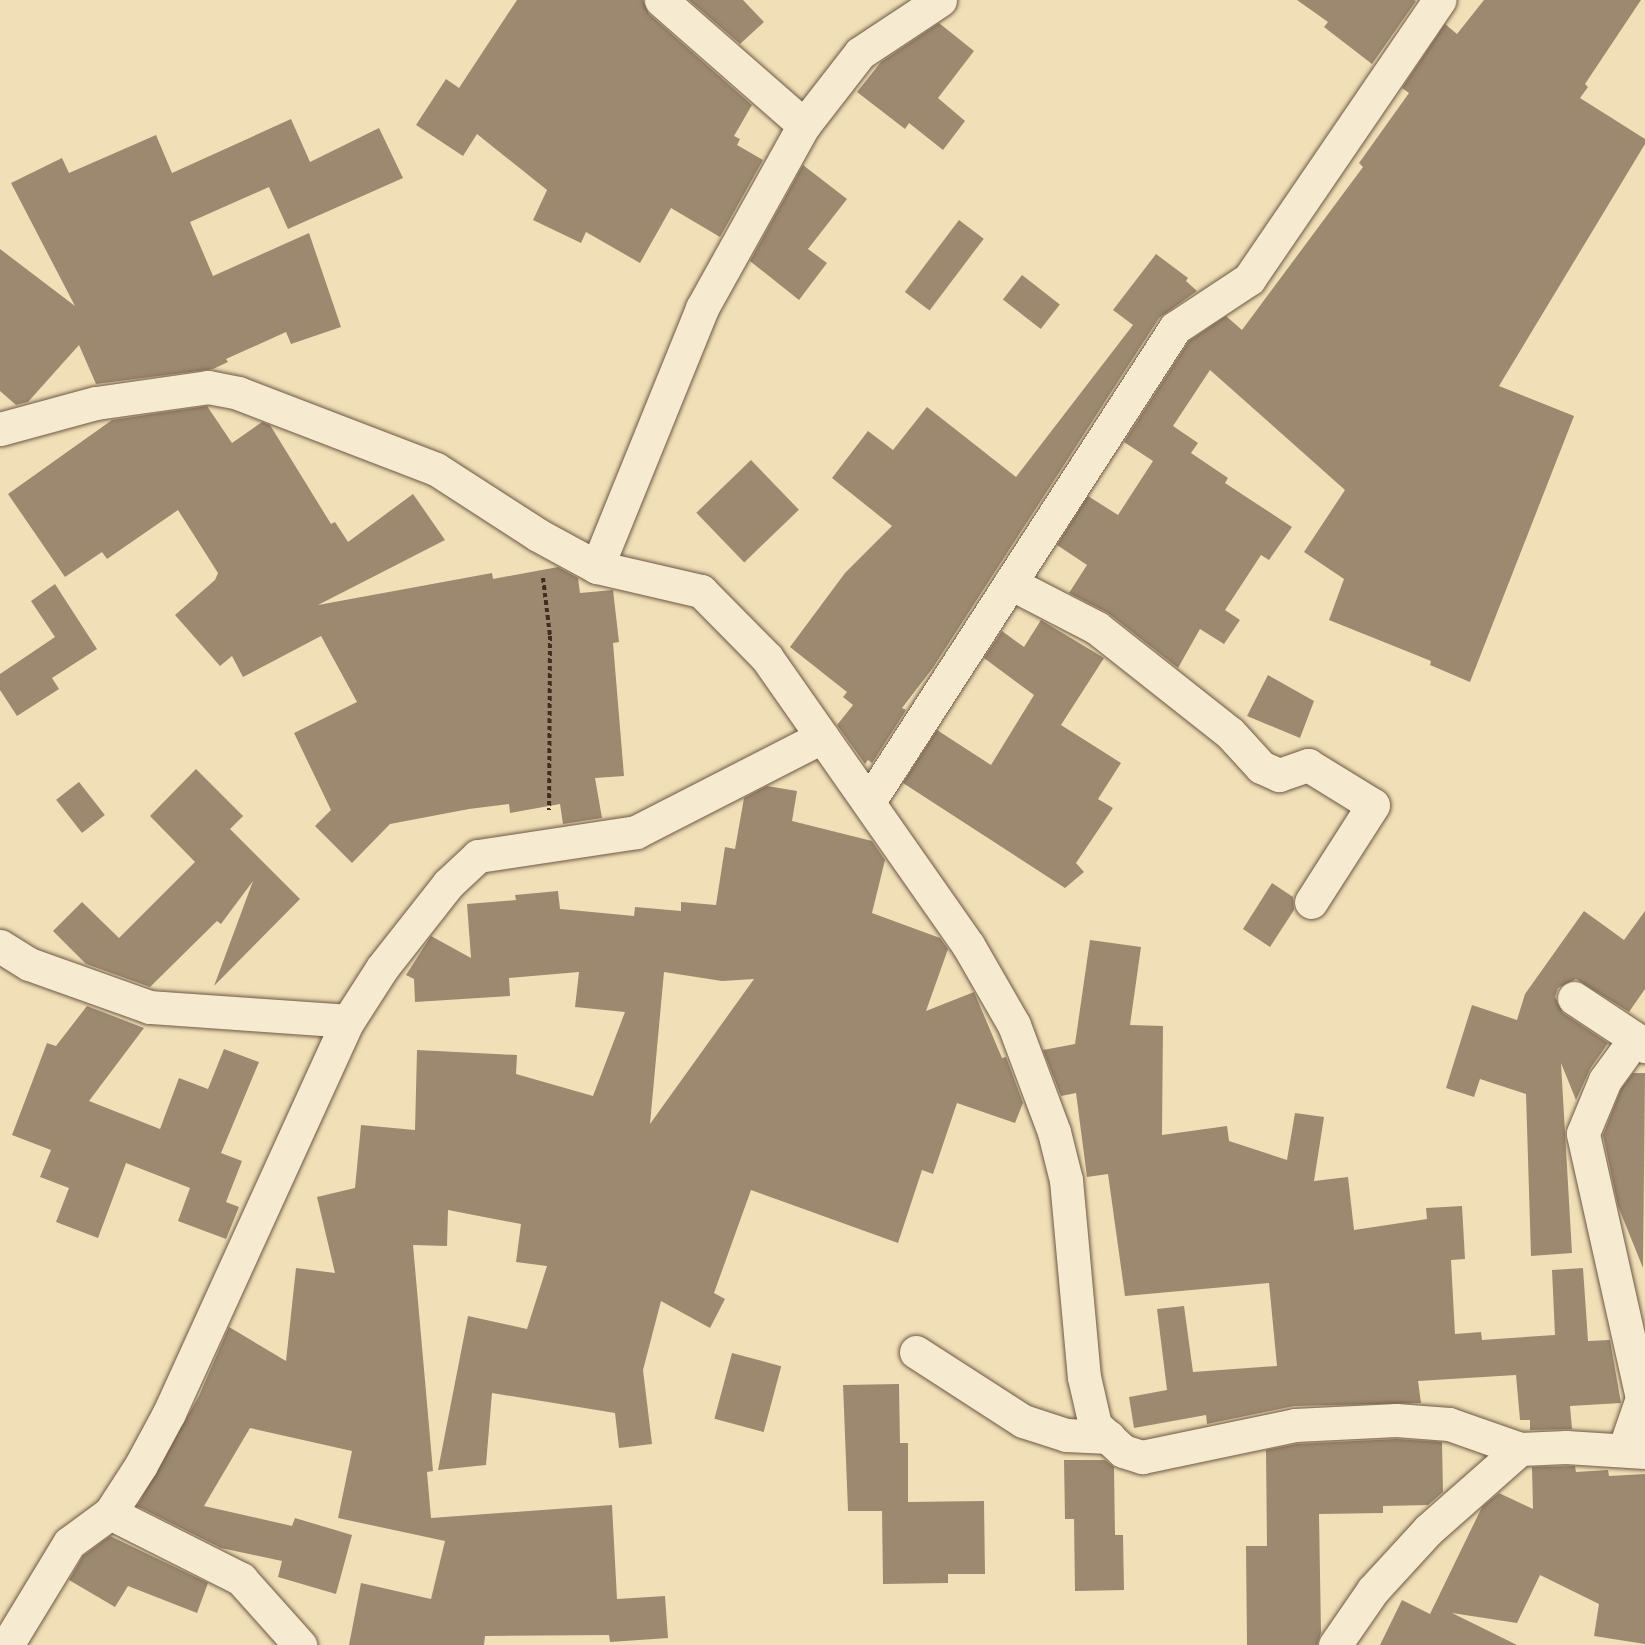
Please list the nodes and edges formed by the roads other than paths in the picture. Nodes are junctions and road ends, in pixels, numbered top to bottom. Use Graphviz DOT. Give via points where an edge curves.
graph roads {
  1 [pos="661,0"];
  2 [pos="940,0"];
  3 [pos="1439,0"];
  4 [pos="804,124"];
  5 [pos="0,429"];
  6 [pos="597,567"];
  7 [pos="1010,583"];
  8 [pos="822,737"];
  9 [pos="870,800"];
  10 [pos="1311,902"];
  11 [pos="0,946"];
  12 [pos="1574,998"];
  13 [pos="348,1021"];
  14 [pos="1642,1043"];
  15 [pos="916,1352"];
  16 [pos="1109,1437"];
  17 [pos="1520,1449"];
  18 [pos="1635,1451"];
  19 [pos="110,1513"];
  20 [pos="7,1645"];
  21 [pos="300,1645"];
  22 [pos="1335,1645"];
  1 -- 4 [label="street"];
  2 -- 4 [label="street" via="861,53"];
  3 -- 7 [label="street" via="1249,279 1175,328"];
  4 -- 6 [label="street" via="702,308"];
  5 -- 6 [label="street" via="96,403 208,387 238,393 436,469 538,535"];
  6 -- 8 [label="street" via="701,591 767,658"];
  7 -- 9 [label="street"];
  7 -- 10 [label="street" via="1097,628 1230,733 1261,767 1279,775 1308,765 1373,805"];
  8 -- 9 [label="street"];
  8 -- 13 [label="street" via="636,832 478,855 448,884 382,968"];
  9 -- 16 [label="street" via="968,945 1014,1025 1054,1132 1066,1180 1084,1377 1095,1425"];
  11 -- 13 [label="street" via="28,964 150,1007"];
  12 -- 14 [label="street"];
  13 -- 19 [label="street" via="169,1413"];
  14 -- 18 [label="street" via="1629,1047 1605,1080 1583,1133 1642,1398"];
  15 -- 16 [label="street" via="1023,1421 1066,1435"];
  16 -- 17 [label="street" via="1123,1451 1142,1457 1295,1425 1396,1420 1449,1424"];
  17 -- 18 [label="street"];
  17 -- 22 [label="street" via="1428,1530 1373,1590"];
  19 -- 20 [label="street" via="69,1543"];
  19 -- 21 [label="street" via="241,1579"];
}
